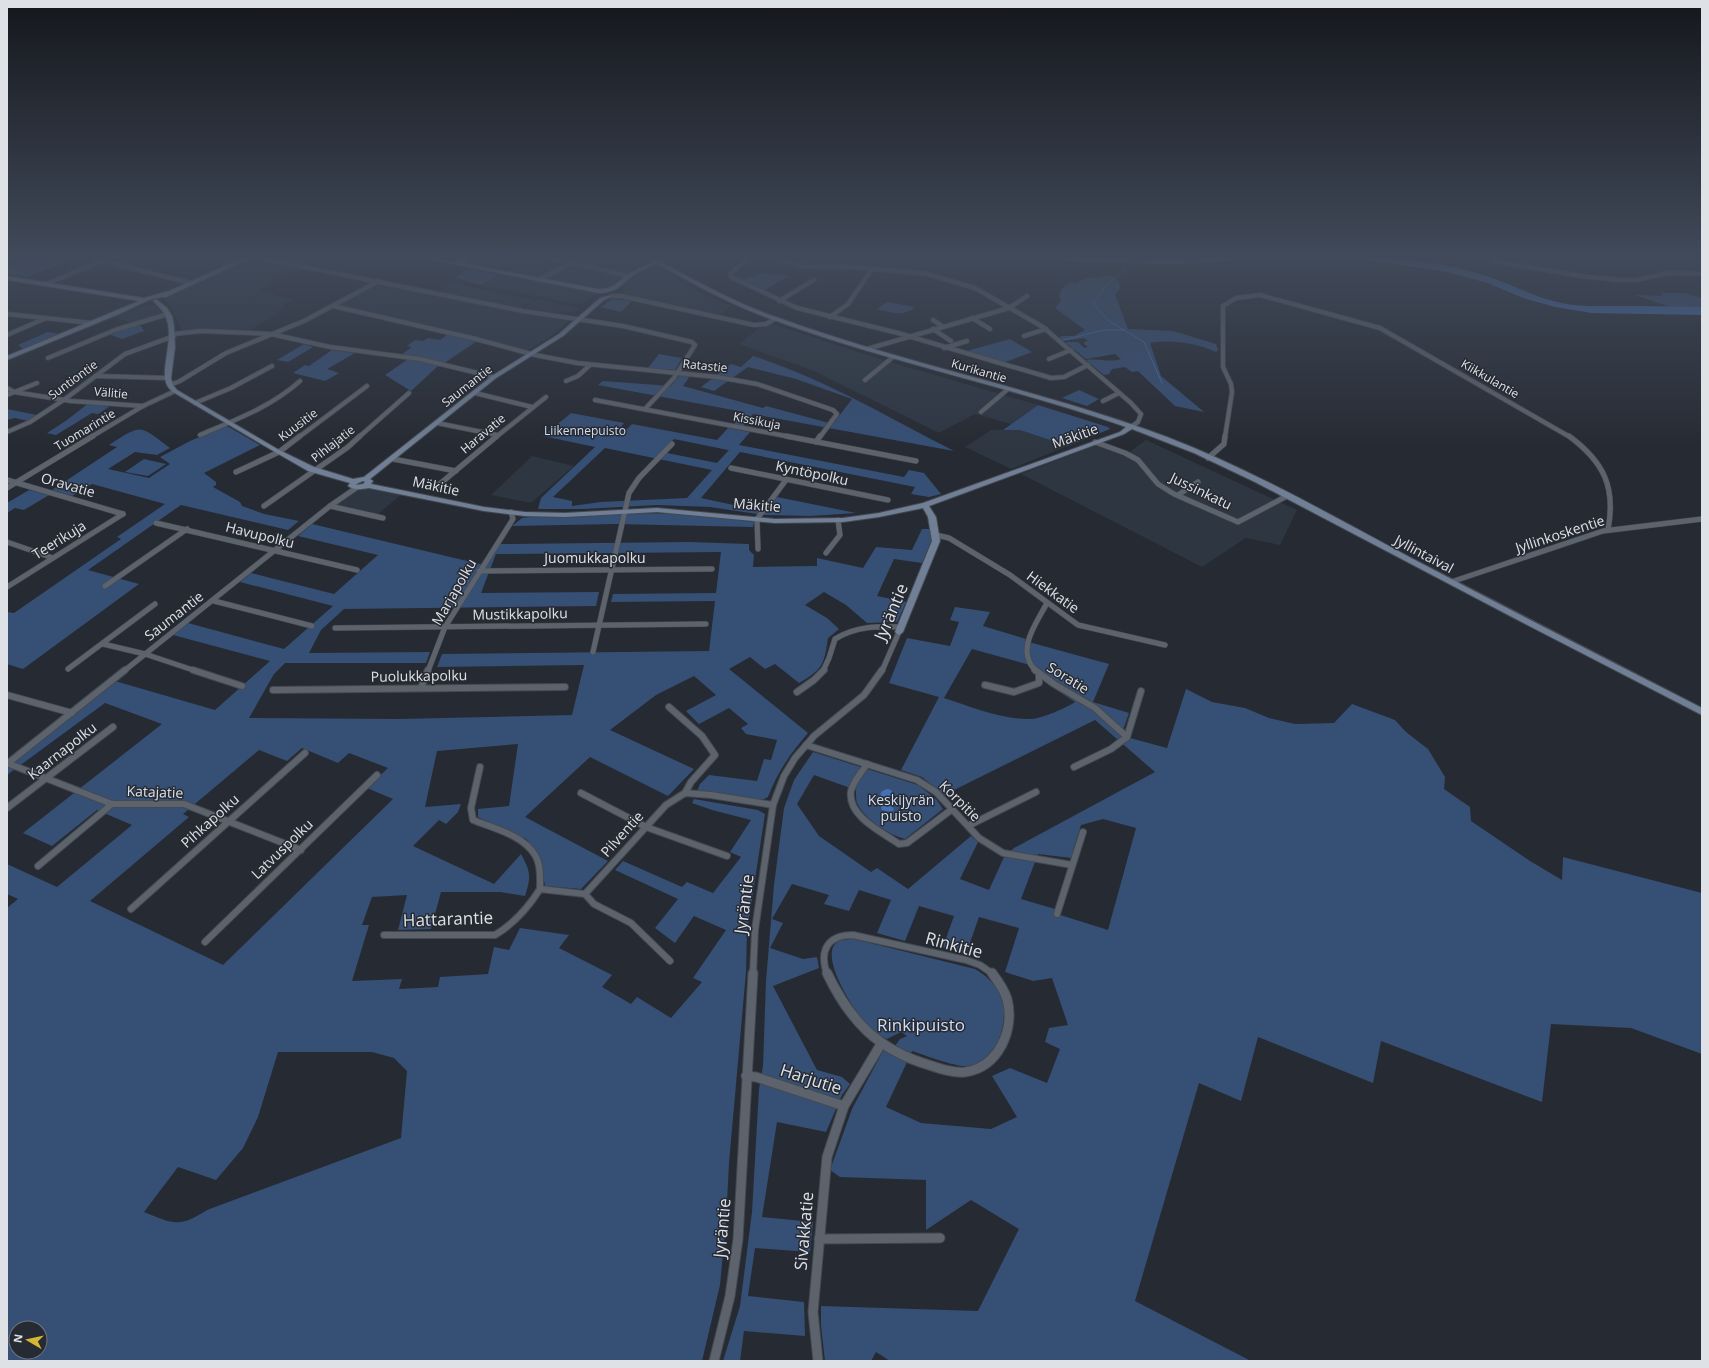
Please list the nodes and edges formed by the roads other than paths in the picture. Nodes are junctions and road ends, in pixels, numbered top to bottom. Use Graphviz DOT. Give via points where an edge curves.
graph roads {
  1 [pos="38,321"];
  2 [pos="76,321"];
  3 [pos="97,321"];
  4 [pos="145,321"];
  5 [pos="170,321"];
  6 [pos="300,321"];
  7 [pos="394,321"];
  8 [pos="578,321"];
  9 [pos="589,321"];
  10 [pos="735,321"];
  11 [pos="772,321"];
  12 [pos="781,321"];
  13 [pos="846,321"];
  14 [pos="934,321"];
  15 [pos="961,321"];
  16 [pos="977,321"];
  17 [pos="1032,321"];
  18 [pos="1223,321"];
  19 [pos="1352,321"];
  20 [pos="92,323"];
  21 [pos="942,326"];
  22 [pos="933,329"];
  23 [pos="990,329"];
  24 [pos="1046,329"];
  25 [pos="271,334"];
  26 [pos="7,335"];
  27 [pos="173,335"];
  28 [pos="907,336"];
  29 [pos="1024,336"];
  30 [pos="951,341"];
  31 [pos="968,341"];
  32 [pos="944,348"];
  33 [pos="867,349"];
  34 [pos="1071,350"];
  35 [pos="531,354"];
  36 [pos="893,357"];
  37 [pos="7,358"];
  38 [pos="48,358"];
  39 [pos="1049,359"];
  40 [pos="590,365"];
  41 [pos="1088,365"];
  42 [pos="272,366"];
  43 [pos="678,373"];
  44 [pos="96,376"];
  45 [pos="494,377"];
  46 [pos="865,380"];
  47 [pos="169,381"];
  48 [pos="300,381"];
  49 [pos="566,381"];
  50 [pos="37,383"];
  51 [pos="367,386"];
  52 [pos="7,388"];
  53 [pos="1007,390"];
  54 [pos="14,392"];
  55 [pos="176,392"];
  56 [pos="409,393"];
  57 [pos="475,393"];
  58 [pos="1119,393"];
  59 [pos="7,395"];
  60 [pos="546,398"];
  61 [pos="65,400"];
  62 [pos="594,400"];
  63 [pos="1103,401"];
  64 [pos="195,403"];
  65 [pos="143,406"];
  66 [pos="532,406"];
  67 [pos="646,409"];
  68 [pos="981,412"];
  69 [pos="229,423"];
  70 [pos="437,423"];
  71 [pos="1131,427"];
  72 [pos="7,432"];
  73 [pos="200,435"];
  74 [pos="497,435"];
  75 [pos="816,442"];
  76 [pos="1095,442"];
  77 [pos="672,444"];
  78 [pos="279,452"];
  79 [pos="1208,458"];
  80 [pos="393,459"];
  81 [pos="916,461"];
  82 [pos="731,468"];
  83 [pos="316,470"];
  84 [pos="456,471"];
  85 [pos="236,472"];
  86 [pos="7,480"];
  87 [pos="786,480"];
  88 [pos="367,482"];
  89 [pos="1198,482"];
  90 [pos="16,483"];
  91 [pos="355,485"];
  92 [pos="7,488"];
  93 [pos="435,488"];
  94 [pos="1178,495"];
  95 [pos="1287,496"];
  96 [pos="888,500"];
  97 [pos="925,505"];
  98 [pos="264,506"];
  99 [pos="330,506"];
  100 [pos="626,511"];
  101 [pos="511,512"];
  102 [pos="123,514"];
  103 [pos="383,518"];
  104 [pos="757,519"];
  105 [pos="1702,519"];
  106 [pos="838,520"];
  107 [pos="156,523"];
  108 [pos="187,529"];
  109 [pos="1608,530"];
  110 [pos="936,535"];
  111 [pos="7,542"];
  112 [pos="758,549"];
  113 [pos="276,551"];
  114 [pos="826,553"];
  115 [pos="53,558"];
  116 [pos="357,570"];
  117 [pos="612,570"];
  118 [pos="712,570"];
  119 [pos="479,571"];
  120 [pos="1451,582"];
  121 [pos="105,586"];
  122 [pos="7,587"];
  123 [pos="214,601"];
  124 [pos="1046,603"];
  125 [pos="155,604"];
  126 [pos="706,624"];
  127 [pos="599,625"];
  128 [pos="312,626"];
  129 [pos="445,627"];
  130 [pos="335,628"];
  131 [pos="900,630"];
  132 [pos="103,644"];
  133 [pos="1165,645"];
  134 [pos="593,652"];
  135 [pos="145,654"];
  136 [pos="68,669"];
  137 [pos="1039,675"];
  138 [pos="986,685"];
  139 [pos="242,686"];
  140 [pos="565,687"];
  141 [pos="421,688"];
  142 [pos="273,690"];
  143 [pos="1141,691"];
  144 [pos="797,692"];
  145 [pos="7,695"];
  146 [pos="669,707"];
  147 [pos="1702,712"];
  148 [pos="72,713"];
  149 [pos="113,727"];
  150 [pos="1127,737"];
  151 [pos="806,745"];
  152 [pos="305,753"];
  153 [pos="7,763"];
  154 [pos="867,764"];
  155 [pos="480,767"];
  156 [pos="1074,768"];
  157 [pos="377,775"];
  158 [pos="48,778"];
  159 [pos="1036,792"];
  160 [pos="581,793"];
  161 [pos="685,793"];
  162 [pos="112,804"];
  163 [pos="773,805"];
  164 [pos="7,808"];
  165 [pos="951,810"];
  166 [pos="228,822"];
  167 [pos="968,826"];
  168 [pos="646,827"];
  169 [pos="1083,832"];
  170 [pos="301,850"];
  171 [pos="727,856"];
  172 [pos="1072,865"];
  173 [pos="38,866"];
  174 [pos="540,889"];
  175 [pos="585,894"];
  176 [pos="132,909"];
  177 [pos="1057,914"];
  178 [pos="384,935"];
  179 [pos="205,942"];
  180 [pos="670,961"];
  181 [pos="881,1044"];
  182 [pos="746,1076"];
  183 [pos="844,1106"];
  184 [pos="940,1238"];
  185 [pos="819,1239"];
  186 [pos="714,1361"];
  187 [pos="818,1361"];
  1 -- 26 [label="street"];
  2 -- 20 [label="street"];
  3 -- 20 [label="street"];
  4 -- 38 [label="street" via="115,330"];
  5 -- 27 [label="street"];
  6 -- 25 [label="street"];
  7 -- 35 [label="street, Ratastie"];
  8 -- 35 [label="street, Saumantie"];
  9 -- 43 [label="street" via="692,342 695,345"];
  10 -- 11 [label="street" via="754,325"];
  12 -- 33 [label="street, Kurikantie"];
  13 -- 28 [label="street"];
  14 -- 21 [label="street"];
  15 -- 21 [label="street"];
  16 -- 23 [label="street"];
  17 -- 24 [label="street"];
  18 -- 79 [label="street, Kiikkulantie" via="1223,367 1232,392 1224,444"];
  19 -- 109 [label="street, Kiikkulantie" via="1385,330 1568,436 1584,448 1607,478 1611,517"];
  20 -- 37 [label="street"];
  21 -- 22 [label="street"];
  22 -- 28 [label="street"];
  22 -- 30 [label="street"];
  24 -- 29 [label="street"];
  24 -- 34 [label="street"];
  25 -- 27 [label="street, Suntiontie" via="201,331"];
  25 -- 45 [label="street, Suntiontie" via="330,347 420,359"];
  25 -- 47 [label="street" via="226,353 180,381"];
  27 -- 44 [label="street, Suntiontie" via="125,354"];
  27 -- 47 [label="street"];
  28 -- 32 [label="street"];
  28 -- 33 [label="street"];
  31 -- 32 [label="street"];
  32 -- 41 [label="street" via="1056,378 1064,377"];
  33 -- 36 [label="street, Kurikantie"];
  34 -- 39 [label="street"];
  34 -- 41 [label="street"];
  35 -- 40 [label="street, Ratastie"];
  35 -- 45 [label="street, Saumantie"];
  36 -- 46 [label="street"];
  36 -- 53 [label="street, Kurikantie"];
  40 -- 43 [label="street, Ratastie"];
  40 -- 49 [label="street" via="578,376"];
  41 -- 58 [label="street"];
  42 -- 64 [label="street" via="232,388"];
  43 -- 67 [label="street"];
  43 -- 75 [label="street, Ratastie" via="717,376 757,384 833,410 837,414"];
  44 -- 47 [label="street"];
  44 -- 61 [label="street, Suntiontie"];
  45 -- 57 [label="street, Saumantie"];
  47 -- 55 [label="street"];
  48 -- 69 [label="street" via="261,408"];
  50 -- 54 [label="street"];
  51 -- 78 [label="street, Kuusitie"];
  52 -- 54 [label="street, Välitie"];
  53 -- 68 [label="street"];
  53 -- 71 [label="street, Kurikantie"];
  54 -- 59 [label="street"];
  54 -- 61 [label="street, Välitie"];
  55 -- 64 [label="street"];
  55 -- 65 [label="street, Tuomarintie"];
  56 -- 83 [label="street, Pihlajatie" via="348,447"];
  57 -- 66 [label="street"];
  57 -- 70 [label="street, Saumantie"];
  58 -- 63 [label="street"];
  58 -- 71 [label="street" via="1142,414 1138,422"];
  60 -- 66 [label="street, Haravatie"];
  61 -- 65 [label="street, Välitie"];
  61 -- 72 [label="street, Suntiontie" via="30,422"];
  62 -- 67 [label="street, Kissikuja"];
  64 -- 69 [label="street"];
  65 -- 90 [label="street, Tuomarintie"];
  66 -- 74 [label="street, Haravatie"];
  67 -- 75 [label="street, Kissikuja"];
  69 -- 73 [label="street"];
  69 -- 78 [label="street"];
  70 -- 74 [label="street"];
  70 -- 80 [label="street, Saumantie"];
  71 -- 76 [label="street, Mäkitie" via="1122,433"];
  71 -- 79 [label="street, Jyllintaival"];
  74 -- 84 [label="street, Haravatie"];
  75 -- 81 [label="street, Kissikuja"];
  76 -- 94 [label="street, Jussinkatu" via="1138,460 1158,484"];
  76 -- 97 [label="street, Mäkitie"];
  77 -- 100 [label="street" via="632,487"];
  78 -- 83 [label="street"];
  78 -- 85 [label="street, Kuusitie"];
  79 -- 95 [label="street, Jyllintaival"];
  80 -- 84 [label="street"];
  80 -- 88 [label="street, Saumantie"];
  82 -- 87 [label="street, Kyntöpolku"];
  83 -- 91 [label="street"];
  83 -- 98 [label="street, Pihlajatie"];
  84 -- 93 [label="street, Haravatie"];
  86 -- 90 [label="street, Oravatie"];
  87 -- 96 [label="street, Kyntöpolku"];
  87 -- 104 [label="street"];
  88 -- 91 [label="street"];
  88 -- 101 [label="street, Mäkitie" via="484,509"];
  89 -- 94 [label="street"];
  90 -- 92 [label="street, Tuomarintie"];
  90 -- 102 [label="street, Oravatie"];
  91 -- 99 [label="street, Saumantie"];
  94 -- 95 [label="street, Jussinkatu" via="1238,522"];
  95 -- 120 [label="street, Jyllintaival"];
  97 -- 106 [label="street, Mäkitie" via="878,516"];
  97 -- 110 [label="street, Jyräntie" via="932,517"];
  99 -- 103 [label="street"];
  99 -- 113 [label="street, Saumantie"];
  100 -- 101 [label="street, Mäkitie" via="565,515"];
  100 -- 104 [label="street, Mäkitie" via="690,512"];
  100 -- 117 [label="street"];
  101 -- 119 [label="street, Marjapolku" via="512,519"];
  102 -- 115 [label="street, Teerikuja"];
  104 -- 106 [label="street, Mäkitie" via="799,522"];
  104 -- 112 [label="street"];
  105 -- 109 [label="street, Jyllinkoskentie" via="1660,526"];
  106 -- 114 [label="street" via="840,535"];
  107 -- 108 [label="street, Havupolku"];
  108 -- 113 [label="street, Havupolku"];
  108 -- 121 [label="street"];
  109 -- 120 [label="street, Jyllinkoskentie"];
  110 -- 124 [label="street, Hiekkatie" via="949,538 988,562"];
  110 -- 131 [label="street, Jyräntie" via="936,541"];
  111 -- 115 [label="street"];
  113 -- 116 [label="street, Havupolku"];
  113 -- 123 [label="street, Saumantie"];
  115 -- 122 [label="street, Teerikuja"];
  117 -- 118 [label="street, Juomukkapolku"];
  117 -- 119 [label="street, Juomukkapolku"];
  117 -- 127 [label="street"];
  119 -- 129 [label="street, Marjapolku"];
  120 -- 147 [label="street, Jyllintaival"];
  123 -- 128 [label="street"];
  123 -- 135 [label="street, Saumantie"];
  124 -- 133 [label="street, Hiekkatie" via="1078,625"];
  124 -- 137 [label="street, Soratie" via="1026,652"];
  125 -- 132 [label="street"];
  126 -- 127 [label="street, Mustikkapolku"];
  127 -- 129 [label="street, Mustikkapolku"];
  127 -- 134 [label="street"];
  129 -- 130 [label="street, Mustikkapolku"];
  129 -- 141 [label="street, Marjapolku"];
  131 -- 144 [label="street" via="862,627 844,632 835,638 829,662 822,673"];
  131 -- 151 [label="street, Jyräntie" via="880,675 864,694"];
  132 -- 135 [label="street"];
  132 -- 136 [label="street"];
  135 -- 139 [label="street"];
  135 -- 148 [label="street, Saumantie"];
  137 -- 138 [label="street" via="1039,683 1014,692"];
  137 -- 150 [label="street, Soratie" via="1096,709"];
  140 -- 141 [label="street, Puolukkapolku"];
  141 -- 142 [label="street, Puolukkapolku"];
  143 -- 150 [label="street"];
  145 -- 148 [label="street"];
  146 -- 161 [label="street" via="714,749 715,755 711,762 688,784"];
  148 -- 153 [label="street, Saumantie"];
  149 -- 158 [label="street, Kaarnapolku"];
  150 -- 156 [label="street" via="1111,749"];
  151 -- 154 [label="street, Korpitie"];
  151 -- 163 [label="street, Jyräntie" via="784,776"];
  152 -- 166 [label="street, Pihkapolku"];
  153 -- 158 [label="street, Katajatie"];
  154 -- 165 [label="street, Korpitie" via="917,780 936,792"];
  154 -- 165 [label="street" via="853,785 852,804 866,822 900,844 907,843"];
  155 -- 174 [label="street" via="471,808 473,820 524,842 535,856"];
  157 -- 170 [label="street, Latvuspolku"];
  158 -- 162 [label="street, Katajatie"];
  158 -- 164 [label="street, Kaarnapolku"];
  159 -- 167 [label="street"];
  160 -- 168 [label="street"];
  161 -- 163 [label="street"];
  161 -- 168 [label="street, Pilventie" via="666,805"];
  162 -- 166 [label="street, Katajatie" via="184,804"];
  162 -- 173 [label="street"];
  163 -- 182 [label="street, Jyräntie" via="755,930"];
  165 -- 167 [label="street, Korpitie"];
  166 -- 170 [label="street, Katajatie"];
  166 -- 176 [label="street, Pihkapolku"];
  167 -- 172 [label="street, Korpitie" via="990,846 1003,853"];
  168 -- 171 [label="street"];
  168 -- 175 [label="street, Pilventie"];
  169 -- 172 [label="street"];
  170 -- 179 [label="street, Latvuspolku"];
  172 -- 177 [label="street"];
  174 -- 175 [label="street"];
  174 -- 178 [label="street, Hattarantie" via="511,927 495,935"];
  175 -- 180 [label="street" via="594,904 631,923"];
  181 -- 181 [label="street, Rinkitie" via="863,1029 837,993 823,962 824,952 832,941 841,936 853,935 977,964 992,973 1008,1002 1009,1025 1004,1046 987,1063 971,1071 950,1071 927,1065"];
  181 -- 183 [label="street, Harjutie"];
  182 -- 183 [label="street, Harjutie" via="756,1076"];
  182 -- 186 [label="street, Jyräntie" via="738,1239 730,1296"];
  183 -- 185 [label="street, Sivakkatie" via="827,1157"];
  184 -- 185 [label="street"];
  185 -- 187 [label="street, Sivakkatie" via="813,1312"];
}
